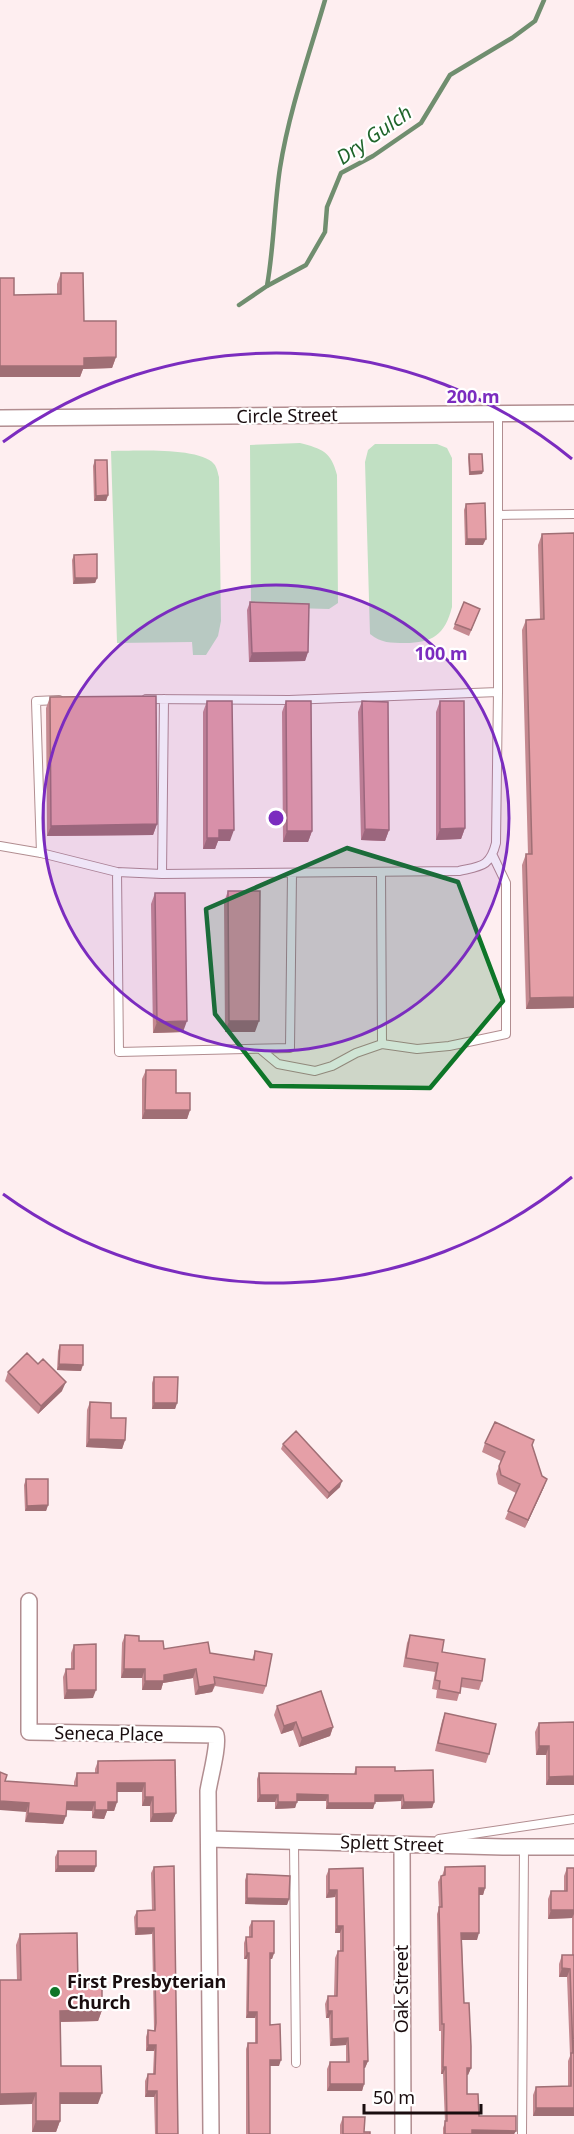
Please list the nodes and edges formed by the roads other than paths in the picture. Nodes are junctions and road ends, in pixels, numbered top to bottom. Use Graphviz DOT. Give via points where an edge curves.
graph roads {
  1 [pos="574,413"];
  2 [pos="498,414"];
  3 [pos="0,418"];
  4 [pos="574,514"];
  5 [pos="498,515"];
  6 [pos="498,692"];
  7 [pos="140,699"];
  8 [pos="164,699"];
  9 [pos="70,700"];
  10 [pos="0,846"];
  11 [pos="41,853"];
  12 [pos="493,856"];
  13 [pos="117,872"];
  14 [pos="381,872"];
  15 [pos="292,873"];
  16 [pos="162,874"];
  17 [pos="382,1044"];
  18 [pos="260,1049"];
  19 [pos="29,1601"];
  20 [pos="574,1819"];
  21 [pos="209,1839"];
  22 [pos="294,1842"];
  23 [pos="402,1845"];
  24 [pos="524,1847"];
  25 [pos="574,1847"];
  26 [pos="296,2063"];
  27 [pos="211,2134"];
  28 [pos="403,2134"];
  29 [pos="522,2134"];
  1 -- 2 [label="street, Circle Street"];
  2 -- 3 [label="street, Circle Street"];
  2 -- 5 [label="lane"];
  4 -- 5 [label="lane"];
  5 -- 6 [label="lane"];
  6 -- 8 [label="lane" via="289,700"];
  6 -- 12 [label="lane"];
  7 -- 8 [label="lane"];
  8 -- 16 [label="lane"];
  9 -- 11 [label="lane" via="36,701"];
  10 -- 11 [label="lane"];
  11 -- 13 [label="lane"];
  12 -- 14 [label="lane" via="484,866 459,871"];
  12 -- 17 [label="lane" via="507,883 507,1034 417,1049"];
  13 -- 16 [label="lane"];
  13 -- 18 [label="lane" via="119,1052"];
  14 -- 15 [label="lane"];
  14 -- 17 [label="lane"];
  15 -- 16 [label="lane"];
  15 -- 18 [label="lane" via="290,1048"];
  17 -- 18 [label="lane" via="315,1071 278,1064"];
  19 -- 21 [label="street, Seneca Place" via="29,1732 216,1735 219,1742 208,1791"];
  20 -- 23 [label="lane"];
  21 -- 22 [label="street, Splett Street"];
  21 -- 27 [label="street"];
  22 -- 23 [label="street, Splett Street"];
  22 -- 26 [label="lane"];
  23 -- 24 [label="street, Splett Street"];
  23 -- 28 [label="street, Oak Street"];
  24 -- 25 [label="street, Splett Street"];
  24 -- 29 [label="lane"];
}
